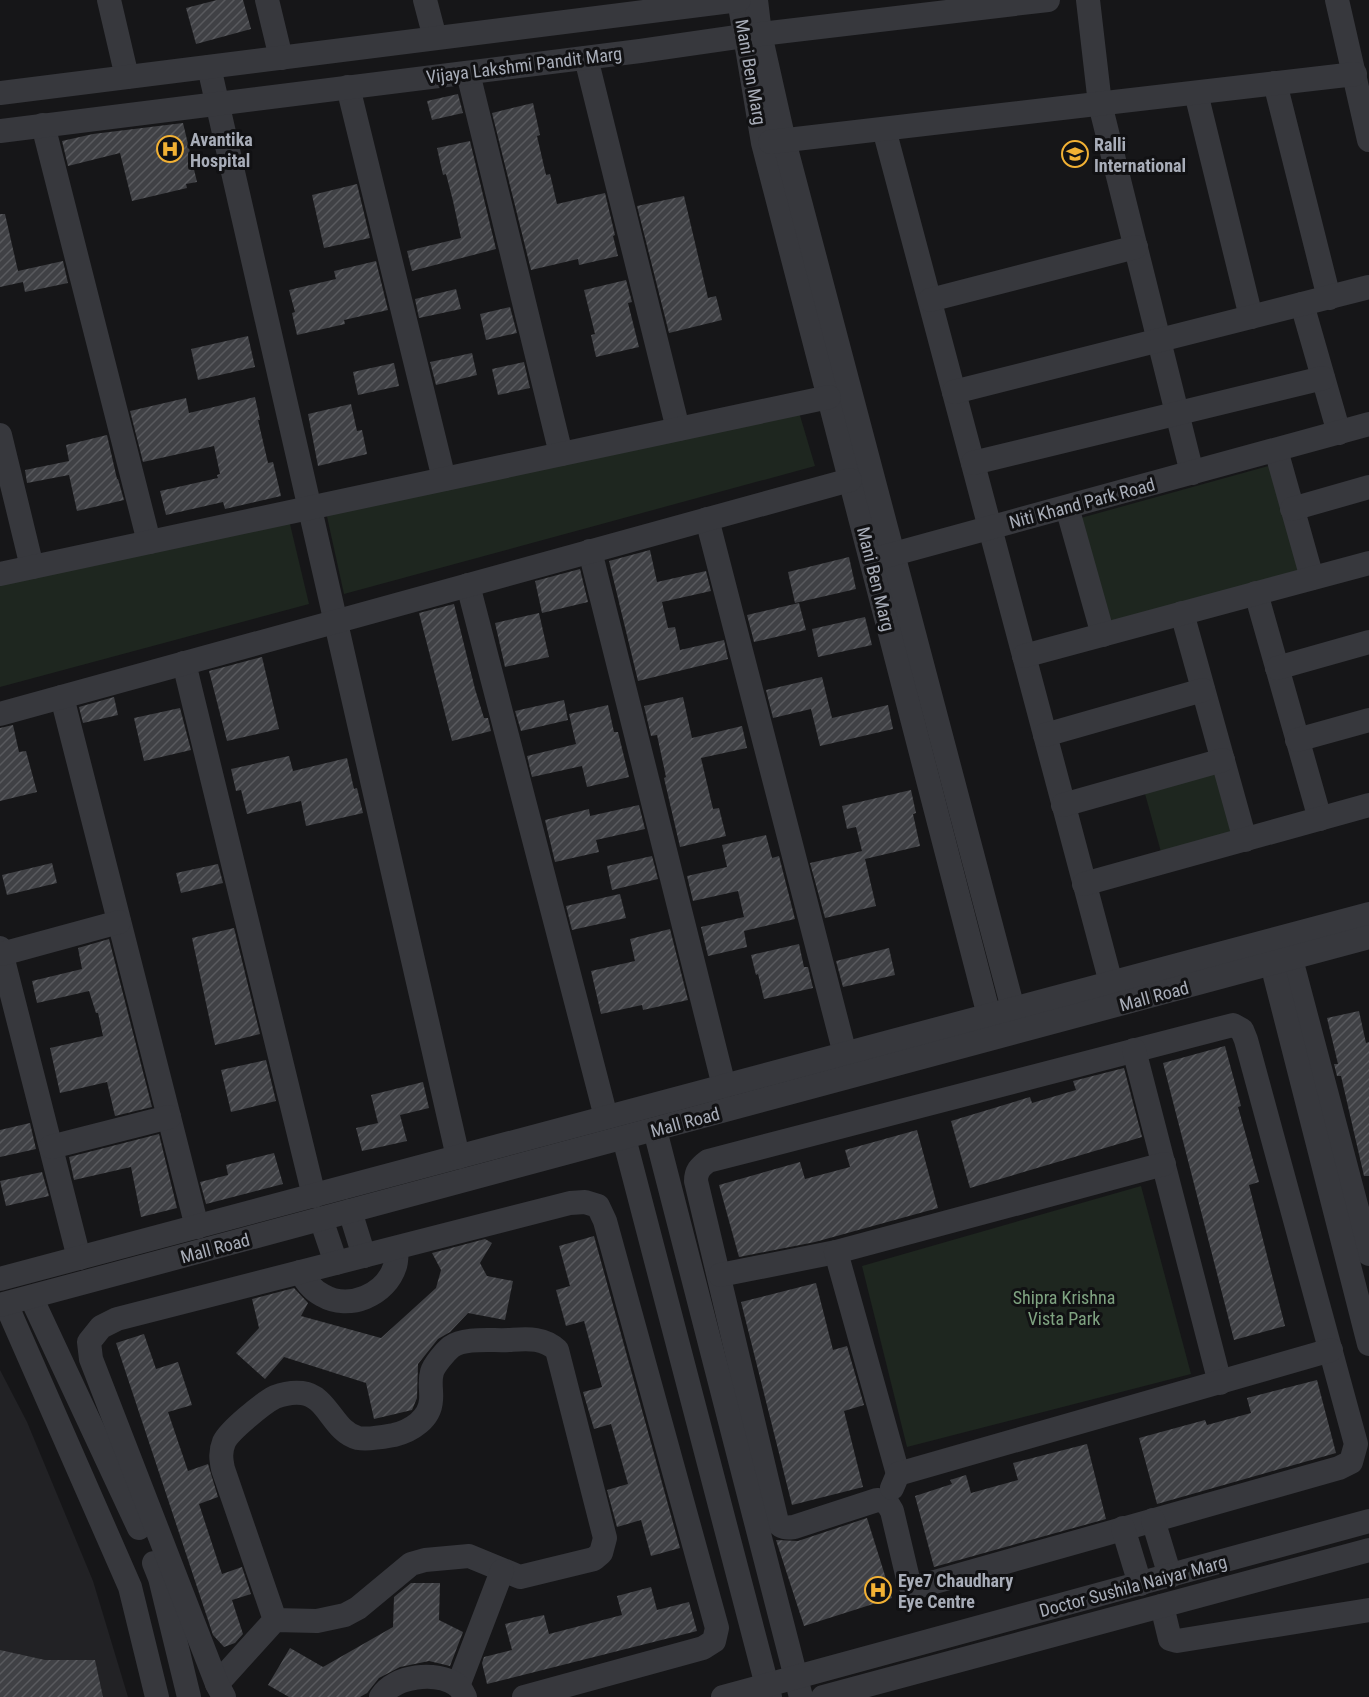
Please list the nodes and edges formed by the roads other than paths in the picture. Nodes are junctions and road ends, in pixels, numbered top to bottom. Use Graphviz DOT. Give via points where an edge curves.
graph roads {
  1 [pos="109,0"];
  2 [pos="267,0"];
  3 [pos="425,0"];
  4 [pos="739,0"];
  5 [pos="756,0"];
  6 [pos="1048,0"];
  7 [pos="1088,0"];
  8 [pos="1336,0"];
  9 [pos="589,9"];
  10 [pos="752,35"];
  11 [pos="435,39"];
  12 [pos="281,58"];
  13 [pos="586,58"];
  14 [pos="209,67"];
  15 [pos="468,73"];
  16 [pos="1355,74"];
  17 [pos="128,77"];
  18 [pos="1275,84"];
  19 [pos="348,87"];
  20 [pos="0,93"];
  21 [pos="1196,93"];
  22 [pos="217,104"];
  23 [pos="1100,104"];
  24 [pos="43,125"];
  25 [pos="884,129"];
  26 [pos="0,131"];
  27 [pos="1369,140"];
  28 [pos="774,142"];
  29 [pos="1136,247"];
  30 [pos="1369,287"];
  31 [pos="1329,298"];
  32 [pos="930,300"];
  33 [pos="1302,304"];
  34 [pos="1251,317"];
  35 [pos="1159,340"];
  36 [pos="1323,378"];
  37 [pos="954,392"];
  38 [pos="829,398"];
  39 [pos="1177,413"];
  40 [pos="1369,424"];
  41 [pos="678,429"];
  42 [pos="1339,433"];
  43 [pos="0,435"];
  44 [pos="1276,450"];
  45 [pos="561,454"];
  46 [pos="973,463"];
  47 [pos="1192,473"];
  48 [pos="444,479"];
  49 [pos="850,480"];
  50 [pos="1369,487"];
  51 [pos="1067,507"];
  52 [pos="310,508"];
  53 [pos="1292,509"];
  54 [pos="707,519"];
  55 [pos="990,528"];
  56 [pos="149,542"];
  57 [pos="590,551"];
  58 [pos="882,557"];
  59 [pos="1369,563"];
  60 [pos="32,567"];
  61 [pos="0,574"];
  62 [pos="1312,578"];
  63 [pos="468,585"];
  64 [pos="1256,593"];
  65 [pos="1182,613"];
  66 [pos="336,621"];
  67 [pos="1103,635"];
  68 [pos="1369,642"];
  69 [pos="1024,656"];
  70 [pos="184,663"];
  71 [pos="1277,668"];
  72 [pos="1203,690"];
  73 [pos="62,697"];
  74 [pos="0,714"];
  75 [pos="1369,720"];
  76 [pos="1045,735"];
  77 [pos="1297,740"];
  78 [pos="1223,760"];
  79 [pos="1063,805"];
  80 [pos="1369,805"];
  81 [pos="1320,819"];
  82 [pos="1245,840"];
  83 [pos="1084,884"];
  84 [pos="1369,914"];
  85 [pos="119,922"];
  86 [pos="1369,938"];
  87 [pos="1,951"];
  88 [pos="1281,961"];
  89 [pos="1111,983"];
  90 [pos="1013,1009"];
  91 [pos="991,1027"];
  92 [pos="1019,1032"];
  93 [pos="1134,1050"];
  94 [pos="845,1054"];
  95 [pos="724,1086"];
  96 [pos="168,1117"];
  97 [pos="606,1117"];
  98 [pos="655,1130"];
  99 [pos="624,1138"];
  100 [pos="51,1147"];
  101 [pos="458,1157"];
  102 [pos="1164,1164"];
  103 [pos="314,1196"];
  104 [pos="1362,1202"];
  105 [pos="350,1211"];
  106 [pos="321,1219"];
  107 [pos="196,1227"];
  108 [pos="397,1248"];
  109 [pos="836,1252"];
  110 [pos="1369,1254"];
  111 [pos="364,1256"];
  112 [pos="79,1258"];
  113 [pos="336,1263"];
  114 [pos="300,1272"];
  115 [pos="720,1275"];
  116 [pos="0,1279"];
  117 [pos="31,1297"];
  118 [pos="3,1304"];
  119 [pos="1369,1344"];
  120 [pos="1331,1350"];
  121 [pos="1220,1383"];
  122 [pos="898,1474"];
  123 [pos="886,1501"];
  124 [pos="1153,1520"];
  125 [pos="1369,1521"];
  126 [pos="1123,1528"];
  127 [pos="1369,1550"];
  128 [pos="502,1571"];
  129 [pos="1170,1575"];
  130 [pos="1140,1584"];
  131 [pos="1162,1606"];
  132 [pos="1369,1610"];
  133 [pos="275,1620"];
  134 [pos="798,1687"];
  135 [pos="220,1690"];
  136 [pos="462,1691"];
  137 [pos="769,1691"];
  138 [pos="157,1697"];
  139 [pos="189,1697"];
  140 [pos="381,1697"];
  141 [pos="524,1697"];
  142 [pos="723,1697"];
  143 [pos="823,1697"];
  1 -- 17 [label="street"];
  2 -- 12 [label="street"];
  3 -- 11 [label="street"];
  4 -- 9 [label="street, Vijaya Lakshmi Pandit Marg"];
  4 -- 10 [label="street, Mani Ben Marg"];
  5 -- 10 [label="street, Mani Ben Marg"];
  6 -- 10 [label="street, Vijaya Lakshmi Pandit Marg"];
  7 -- 23 [label="street"];
  8 -- 16 [label="street"];
  9 -- 11 [label="street, Vijaya Lakshmi Pandit Marg"];
  10 -- 13 [label="street, Vijaya Lakshmi Pandit Marg"];
  10 -- 28 [label="street, Mani Ben Marg"];
  11 -- 12 [label="street, Vijaya Lakshmi Pandit Marg"];
  12 -- 14 [label="street, Vijaya Lakshmi Pandit Marg"];
  13 -- 15 [label="street, Vijaya Lakshmi Pandit Marg"];
  13 -- 41 [label="street"];
  14 -- 17 [label="street, Vijaya Lakshmi Pandit Marg"];
  14 -- 22 [label="street"];
  15 -- 19 [label="street, Vijaya Lakshmi Pandit Marg"];
  15 -- 45 [label="street"];
  16 -- 18 [label="street"];
  16 -- 27 [label="street"];
  17 -- 20 [label="street, Vijaya Lakshmi Pandit Marg"];
  18 -- 21 [label="street"];
  18 -- 31 [label="street"];
  19 -- 22 [label="street, Vijaya Lakshmi Pandit Marg"];
  19 -- 48 [label="street"];
  21 -- 23 [label="street"];
  21 -- 34 [label="street"];
  22 -- 24 [label="street, Vijaya Lakshmi Pandit Marg"];
  22 -- 52 [label="street"];
  23 -- 25 [label="street"];
  23 -- 29 [label="street"];
  24 -- 26 [label="street, Vijaya Lakshmi Pandit Marg"];
  24 -- 56 [label="street"];
  25 -- 28 [label="street"];
  25 -- 32 [label="street"];
  28 -- 38 [label="street, Mani Ben Marg"];
  28 -- 58 [label="street, Mani Ben Marg"];
  29 -- 32 [label="street"];
  29 -- 35 [label="street"];
  30 -- 31 [label="street"];
  31 -- 33 [label="street"];
  32 -- 37 [label="street"];
  33 -- 34 [label="street"];
  33 -- 36 [label="street"];
  34 -- 35 [label="street"];
  35 -- 37 [label="street"];
  35 -- 39 [label="street"];
  36 -- 39 [label="street"];
  36 -- 42 [label="street"];
  37 -- 46 [label="street"];
  38 -- 41 [label="street"];
  38 -- 49 [label="street, Mani Ben Marg"];
  39 -- 46 [label="street"];
  39 -- 47 [label="street"];
  40 -- 42 [label="street, Niti Khand Park Road"];
  41 -- 45 [label="street"];
  42 -- 44 [label="street, Niti Khand Park Road"];
  43 -- 60 [label="street"];
  44 -- 47 [label="street, Niti Khand Park Road"];
  44 -- 53 [label="street"];
  45 -- 48 [label="street"];
  46 -- 55 [label="street"];
  47 -- 51 [label="street, Niti Khand Park Road"];
  48 -- 52 [label="street"];
  49 -- 54 [label="street"];
  49 -- 58 [label="street, Mani Ben Marg"];
  50 -- 53 [label="street"];
  51 -- 55 [label="street, Niti Khand Park Road"];
  51 -- 67 [label="street"];
  52 -- 56 [label="street"];
  52 -- 66 [label="street"];
  53 -- 62 [label="street"];
  54 -- 57 [label="street"];
  54 -- 94 [label="street"];
  55 -- 58 [label="street"];
  55 -- 69 [label="street, Niti Khand Park Road"];
  56 -- 60 [label="street"];
  57 -- 63 [label="street"];
  57 -- 95 [label="street"];
  58 -- 90 [label="street, Mani Ben Marg"];
  58 -- 91 [label="street, Mani Ben Marg"];
  59 -- 62 [label="street"];
  60 -- 61 [label="street"];
  62 -- 64 [label="street"];
  63 -- 66 [label="street"];
  63 -- 97 [label="street"];
  64 -- 65 [label="street"];
  64 -- 71 [label="street"];
  65 -- 67 [label="street"];
  65 -- 72 [label="street"];
  66 -- 70 [label="street"];
  66 -- 101 [label="street"];
  67 -- 69 [label="street"];
  68 -- 71 [label="street"];
  69 -- 76 [label="street, Niti Khand Park Road"];
  70 -- 73 [label="street"];
  70 -- 103 [label="street"];
  71 -- 77 [label="street"];
  72 -- 76 [label="street"];
  72 -- 78 [label="street"];
  73 -- 74 [label="street"];
  73 -- 85 [label="street"];
  75 -- 77 [label="street"];
  76 -- 79 [label="street, Niti Khand Park Road"];
  77 -- 81 [label="street"];
  78 -- 79 [label="street"];
  78 -- 82 [label="street"];
  79 -- 83 [label="street, Niti Khand Park Road"];
  80 -- 81 [label="street"];
  81 -- 82 [label="street"];
  82 -- 83 [label="street"];
  83 -- 89 [label="street, Niti Khand Park Road"];
  84 -- 89 [label="street, Mall Road"];
  85 -- 87 [label="street"];
  85 -- 96 [label="street"];
  86 -- 88 [label="street, Mall Road"];
  87 -- 100 [label="street"];
  88 -- 92 [label="street, Mall Road"];
  88 -- 104 [label="street"];
  88 -- 119 [label="street"];
  89 -- 90 [label="street, Mall Road"];
  90 -- 91 [label="street, Mall Road"];
  90 -- 92 [label="street, Mani Ben Marg"];
  91 -- 92 [label="street, Mall Road"];
  91 -- 94 [label="street, Mall Road"];
  91 -- 98 [label="street, Mall Road"];
  93 -- 102 [label="street"];
  93 -- 115 [label="street" via="708,1161 696,1173 696,1181"];
  93 -- 120 [label="street" via="1220,1026 1233,1025 1242,1030"];
  94 -- 95 [label="street, Mall Road"];
  95 -- 97 [label="street, Mall Road"];
  96 -- 100 [label="street"];
  96 -- 107 [label="street"];
  97 -- 101 [label="street, Mall Road"];
  98 -- 99 [label="street, Mall Road"];
  98 -- 134 [label="street"];
  99 -- 105 [label="street, Mall Road"];
  99 -- 137 [label="street"];
  100 -- 112 [label="street"];
  101 -- 103 [label="street, Mall Road"];
  102 -- 109 [label="street"];
  102 -- 121 [label="street"];
  103 -- 107 [label="street, Mall Road"];
  104 -- 110 [label="street"];
  105 -- 106 [label="street, Mall Road"];
  105 -- 111 [label="street"];
  106 -- 113 [label="street"];
  106 -- 117 [label="street, Mall Road"];
  107 -- 112 [label="street, Mall Road"];
  108 -- 111 [label="street"];
  108 -- 114 [label="street" via="395,1266 387,1281 358,1300 341,1302 324,1297 310,1287"];
  108 -- 141 [label="street" via="570,1203 598,1206 605,1221 717,1628 714,1641 703,1648"];
  109 -- 115 [label="street"];
  109 -- 122 [label="street"];
  111 -- 113 [label="street"];
  112 -- 116 [label="street, Mall Road"];
  113 -- 114 [label="street"];
  114 -- 135 [label="street" via="117,1319 101,1327 89,1342 91,1359"];
  115 -- 123 [label="street" via="777,1521 785,1528 794,1527 877,1500"];
  117 -- 118 [label="street, Mall Road"];
  117 -- 139 [label="street" via="129,1502 160,1578"];
  118 -- 138 [label="street" via="130,1587"];
  120 -- 121 [label="street"];
  120 -- 124 [label="street" via="1356,1444 1351,1462"];
  121 -- 122 [label="street"];
  122 -- 123 [label="street"];
  123 -- 126 [label="street" via="911,1587"];
  124 -- 126 [label="street"];
  124 -- 129 [label="street"];
  125 -- 129 [label="street, Doctor Sushila Naiyar Marg"];
  126 -- 130 [label="street"];
  127 -- 131 [label="street, Doctor Sushila Naiyar Marg"];
  128 -- 133 [label="street" via="469,1557 425,1560 411,1564 345,1615 317,1621"];
  128 -- 133 [label="street" via="526,1576 594,1559 604,1546 557,1350 540,1340 465,1342 451,1347 432,1370 430,1410 418,1424 398,1434 357,1438 317,1398 303,1393 274,1397 236,1426 220,1455"];
  128 -- 136 [label="street"];
  129 -- 130 [label="street, Doctor Sushila Naiyar Marg"];
  130 -- 134 [label="street, Doctor Sushila Naiyar Marg"];
  131 -- 132 [label="street" via="1170,1639 1177,1641"];
  131 -- 143 [label="street, Doctor Sushila Naiyar Marg"];
  133 -- 135 [label="street"];
  134 -- 137 [label="street, Doctor Sushila Naiyar Marg"];
  136 -- 140 [label="street" via="436,1677 416,1678 399,1682"];
  137 -- 142 [label="street, Doctor Sushila Naiyar Marg"];
}
